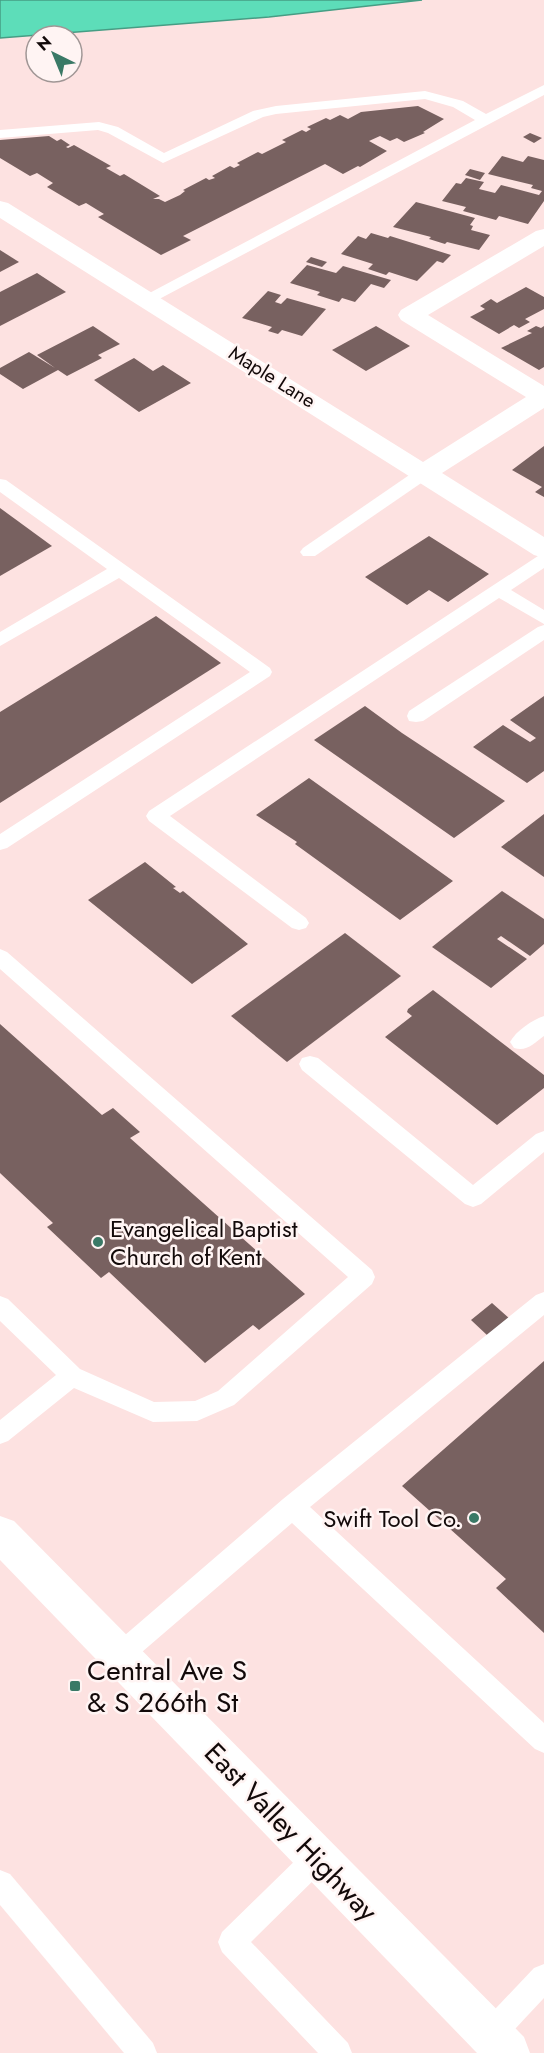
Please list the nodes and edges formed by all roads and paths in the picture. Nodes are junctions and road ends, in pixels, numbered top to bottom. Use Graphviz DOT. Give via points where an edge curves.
graph roads {
  1 [pos="544,89"];
  2 [pos="486,120"];
  3 [pos="0,134"];
  4 [pos="0,208"];
  5 [pos="544,236"];
  6 [pos="148,300"];
  7 [pos="544,397"];
  8 [pos="424,473"];
  9 [pos="0,484"];
  10 [pos="544,549"];
  11 [pos="309,552"];
  12 [pos="544,560"];
  13 [pos="119,570"];
  14 [pos="499,590"];
  15 [pos="544,618"];
  16 [pos="544,631"];
  17 [pos="0,640"];
  18 [pos="416,716"];
  19 [pos="0,843"];
  20 [pos="299,923"];
  21 [pos="0,957"];
  22 [pos="544,1024"];
  23 [pos="521,1042"];
  24 [pos="310,1064"];
  25 [pos="544,1140"];
  26 [pos="544,1302"];
  27 [pos="0,1306"];
  28 [pos="72,1376"];
  29 [pos="0,1434"];
  30 [pos="291,1507"];
  31 [pos="0,1533"];
  32 [pos="119,1656"];
  33 [pos="544,1740"];
  34 [pos="317,1858"];
  35 [pos="0,1884"];
  36 [pos="544,1978"];
  37 [pos="499,2044"];
  38 [pos="142,2053"];
  39 [pos="338,2053"];
  1 -- 2 [label="lane"];
  2 -- 3 [label="lane" via="458,104 425,95 276,110 258,114 163,159 99,126"];
  2 -- 6 [label="lane"];
  4 -- 6 [label="street, Maple Lane"];
  5 -- 7 [label="street" via="410,315"];
  6 -- 8 [label="street, Maple Lane"];
  7 -- 8 [label="street"];
  8 -- 10 [label="street, Maple Lane"];
  8 -- 11 [label="lane"];
  9 -- 13 [label="lane"];
  12 -- 14 [label="lane"];
  13 -- 17 [label="lane"];
  13 -- 19 [label="lane" via="263,672"];
  14 -- 15 [label="lane"];
  14 -- 20 [label="lane" via="156,816"];
  16 -- 18 [label="lane"];
  21 -- 28 [label="lane" via="364,1277 226,1398 197,1411 153,1412"];
  22 -- 23 [label="lane"];
  24 -- 25 [label="lane" via="473,1198"];
  26 -- 30 [label="lane"];
  27 -- 28 [label="lane"];
  28 -- 29 [label="lane"];
  30 -- 32 [label="lane"];
  30 -- 33 [label="lane"];
  31 -- 32 [label="street, East Valley Highway"];
  32 -- 34 [label="street, East Valley Highway"];
  34 -- 37 [label="street, East Valley Highway"];
  34 -- 39 [label="lane" via="231,1942"];
  35 -- 38 [label="lane"];
  36 -- 37 [label="lane"];
}
